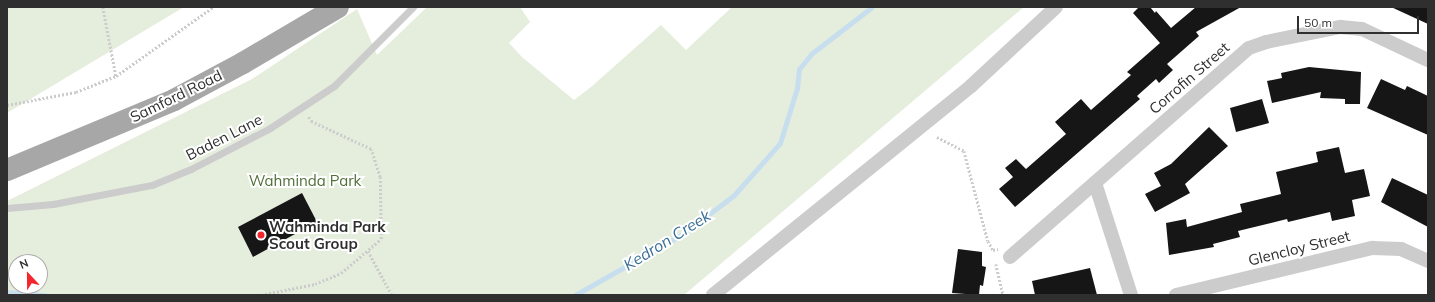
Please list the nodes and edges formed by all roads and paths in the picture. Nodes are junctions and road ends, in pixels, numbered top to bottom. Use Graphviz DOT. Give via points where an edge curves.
graph roads {
  1 [pos="103,7"];
  2 [pos="213,7"];
  3 [pos="338,7"];
  4 [pos="413,7"];
  5 [pos="1056,7"];
  6 [pos="1428,60"];
  7 [pos="116,76"];
  8 [pos="7,105"];
  9 [pos="301,107"];
  10 [pos="937,137"];
  11 [pos="7,170"];
  12 [pos="1095,184"];
  13 [pos="7,208"];
  14 [pos="993,250"];
  15 [pos="368,251"];
  16 [pos="1010,257"];
  17 [pos="1428,261"];
  18 [pos="720,292"];
  19 [pos="261,295"];
  20 [pos="392,295"];
  21 [pos="1003,295"];
  22 [pos="1130,295"];
  23 [pos="1176,295"];
  1 -- 7 [label="path"];
  2 -- 7 [label="path"];
  3 -- 11 [label="main road, Samford Road" via="174,100"];
  4 -- 9 [label="lane, Baden Lane" via="334,86"];
  5 -- 18 [label="street" via="971,86"];
  6 -- 12 [label="street, Corrofin Street" via="1362,29 1340,27 1266,42 1249,48"];
  7 -- 8 [label="path" via="76,92"];
  9 -- 13 [label="lane, Baden Lane" via="263,131 191,169 152,185 54,204"];
  9 -- 15 [label="path" via="312,122 371,149 380,177 382,239"];
  10 -- 14 [label="path" via="964,151"];
  12 -- 16 [label="street, Corrofin Street"];
  12 -- 22 [label="street"];
  14 -- 16 [label="path" via="1003,248"];
  14 -- 21 [label="path"];
  15 -- 19 [label="path" via="341,273 315,284"];
  15 -- 20 [label="path"];
  17 -- 23 [label="street, Glencloy Street" via="1401,249 1372,248"];
}
